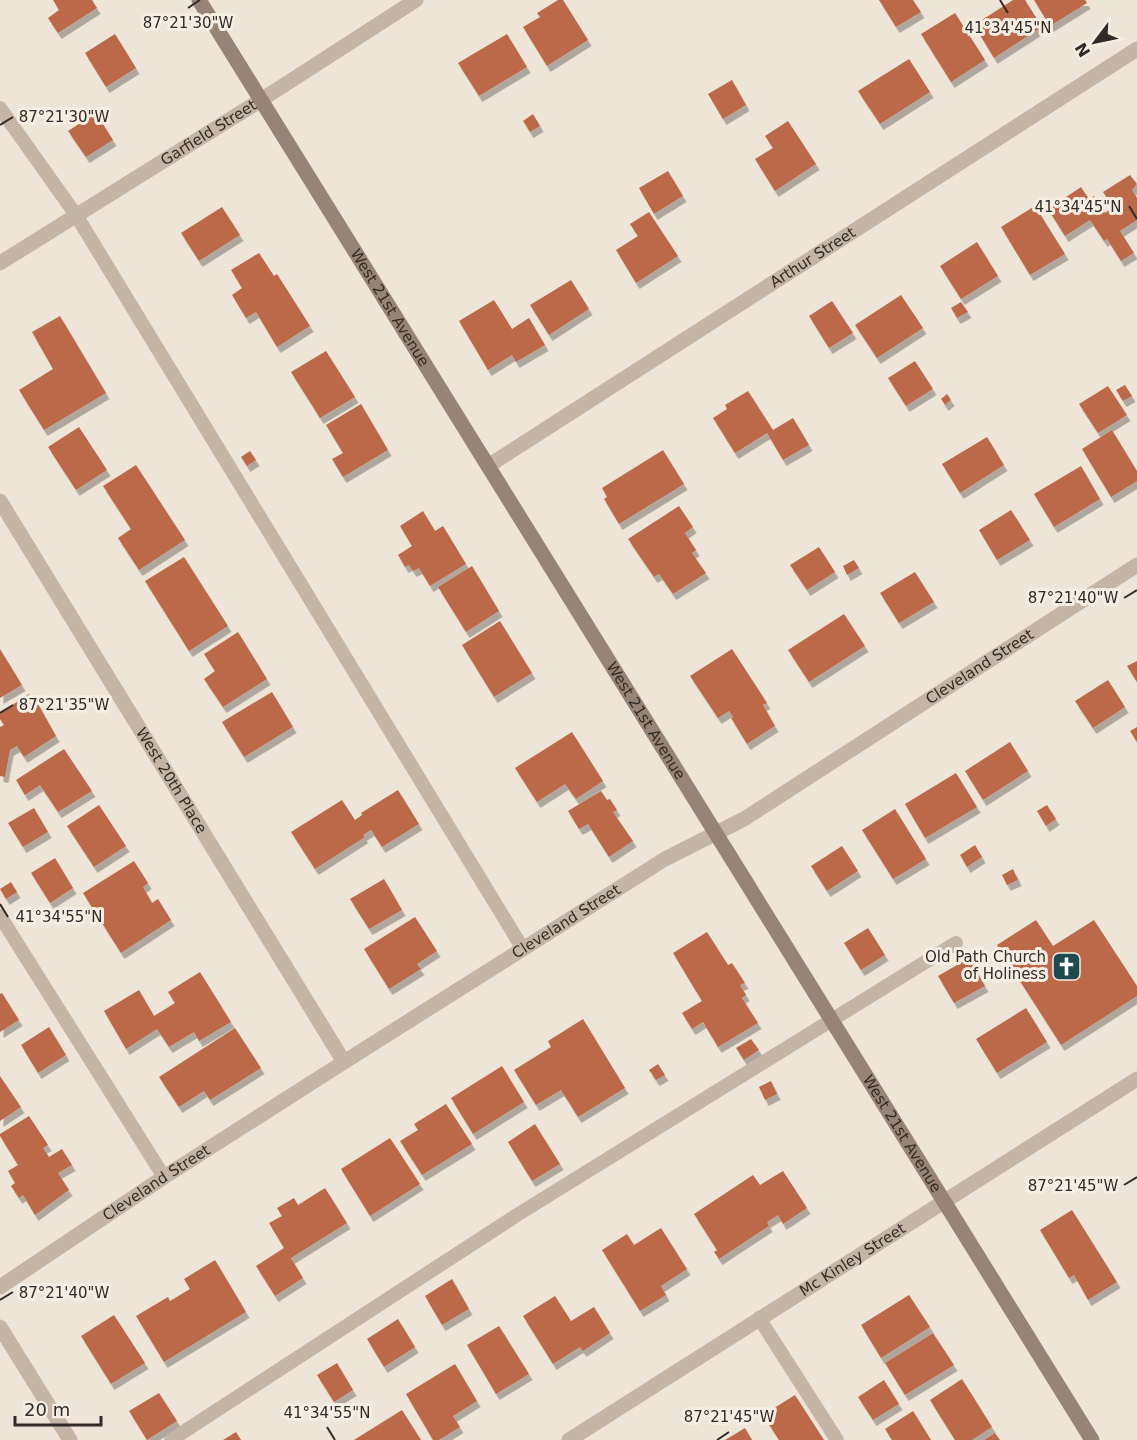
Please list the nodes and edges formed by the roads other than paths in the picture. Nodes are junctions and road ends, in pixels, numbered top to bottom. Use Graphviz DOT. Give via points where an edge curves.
graph roads {
  1 [pos="199,0"];
  2 [pos="417,0"];
  3 [pos="1137,49"];
  4 [pos="261,100"];
  5 [pos="0,108"];
  6 [pos="76,215"];
  7 [pos="0,263"];
  8 [pos="488,466"];
  9 [pos="0,501"];
  10 [pos="1137,565"];
  11 [pos="715,833"];
  12 [pos="0,916"];
  13 [pos="956,943"];
  14 [pos="523,949"];
  15 [pos="831,1021"];
  16 [pos="344,1062"];
  17 [pos="1137,1079"];
  18 [pos="164,1177"];
  19 [pos="943,1202"];
  20 [pos="0,1287"];
  21 [pos="759,1318"];
  22 [pos="0,1327"];
  23 [pos="69,1440"];
  24 [pos="171,1440"];
  25 [pos="569,1440"];
  26 [pos="837,1440"];
  27 [pos="1092,1440"];
  1 -- 4 [label="street, West 21st Avenue"];
  2 -- 4 [label="street, Garfield Street"];
  3 -- 8 [label="street, Arthur Street"];
  4 -- 6 [label="street, Garfield Street"];
  4 -- 8 [label="street, West 21st Avenue"];
  5 -- 6 [label="lane"];
  6 -- 7 [label="street, Garfield Street"];
  6 -- 14 [label="lane"];
  8 -- 11 [label="street, West 21st Avenue"];
  9 -- 16 [label="street, West 20th Place"];
  10 -- 11 [label="street, Cleveland Street" via="744,819"];
  11 -- 14 [label="street, Cleveland Street" via="665,859"];
  11 -- 15 [label="street, West 21st Avenue"];
  12 -- 18 [label="lane"];
  13 -- 15 [label="lane"];
  14 -- 16 [label="street, Cleveland Street"];
  15 -- 19 [label="street, West 21st Avenue"];
  15 -- 24 [label="lane" via="517,1215"];
  16 -- 18 [label="street, Cleveland Street"];
  17 -- 19 [label="street, Mc Kinley Street"];
  18 -- 20 [label="street, Cleveland Street"];
  19 -- 21 [label="street, Mc Kinley Street"];
  19 -- 27 [label="street, West 21st Avenue"];
  21 -- 25 [label="street, Mc Kinley Street"];
  21 -- 26 [label="lane"];
  22 -- 23 [label="street"];
}
